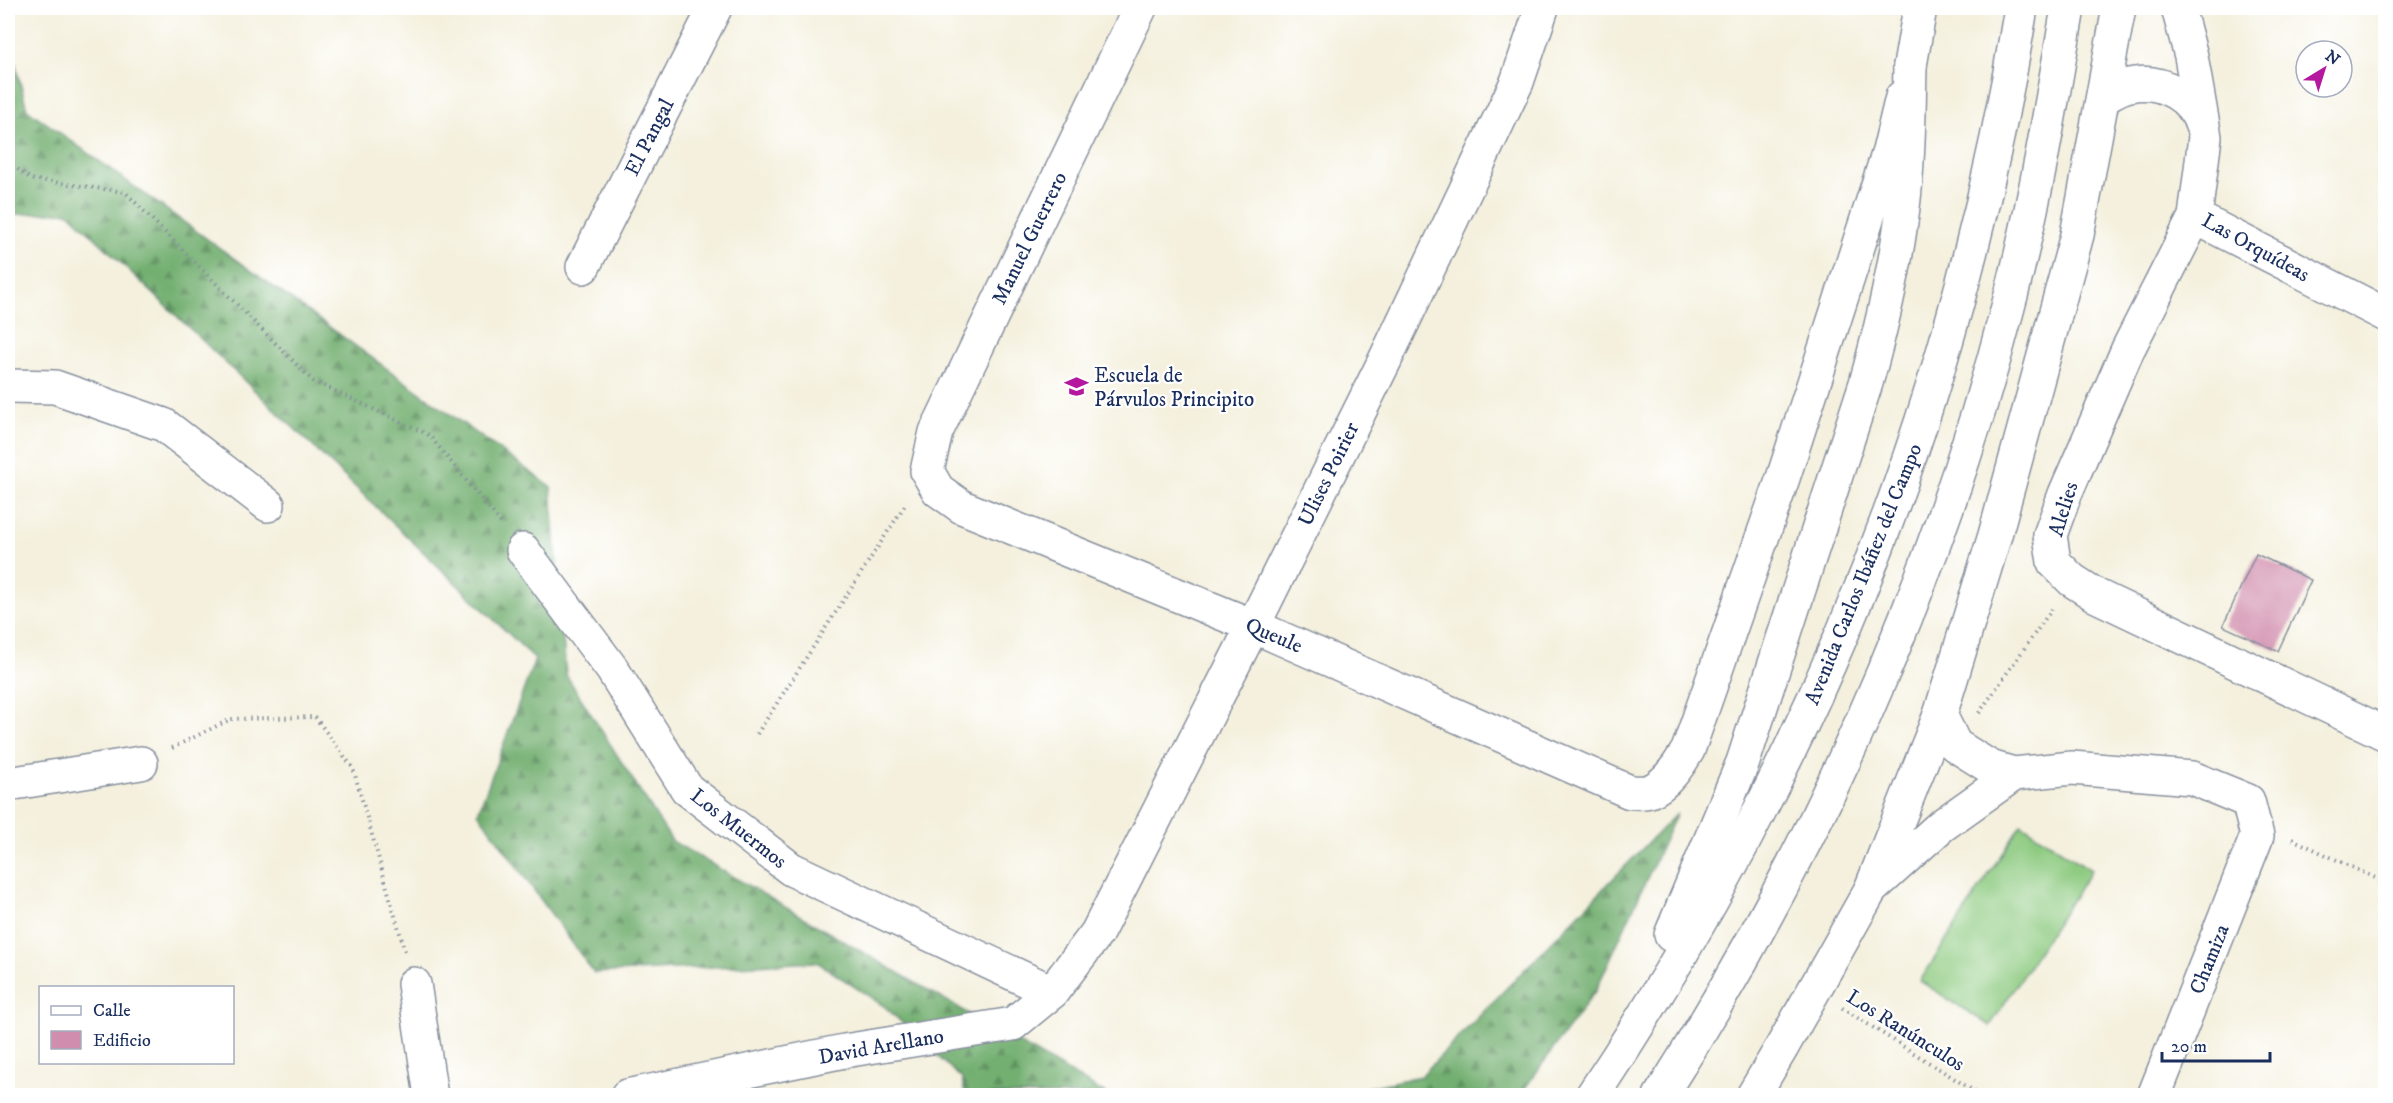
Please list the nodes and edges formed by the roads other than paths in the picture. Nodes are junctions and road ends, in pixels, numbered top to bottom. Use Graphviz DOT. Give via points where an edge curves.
graph roads {
  1 [pos="715,8"];
  2 [pos="1140,8"];
  3 [pos="1542,8"];
  4 [pos="1920,8"];
  5 [pos="2021,8"];
  6 [pos="2068,8"];
  7 [pos="2119,8"];
  8 [pos="2178,8"];
  9 [pos="1910,66"];
  10 [pos="2104,97"];
  11 [pos="2205,137"];
  12 [pos="2195,217"];
  13 [pos="584,267"];
  14 [pos="2385,315"];
  15 [pos="8,386"];
  16 [pos="927,471"];
  17 [pos="268,505"];
  18 [pos="524,550"];
  19 [pos="1253,626"];
  20 [pos="1940,715"];
  21 [pos="2385,734"];
  22 [pos="141,763"];
  23 [pos="2014,774"];
  24 [pos="8,784"];
  25 [pos="1871,889"];
  26 [pos="1097,933"];
  27 [pos="414,984"];
  28 [pos="1052,992"];
  29 [pos="1621,1052"];
  30 [pos="431,1095"];
  31 [pos="627,1095"];
  32 [pos="1592,1095"];
  33 [pos="1660,1095"];
  34 [pos="1753,1095"];
  35 [pos="2154,1095"];
  1 -- 13 [label="main road, El Pangal"];
  2 -- 16 [label="main road, Manuel Guerrero" via="936,432"];
  3 -- 19 [label="main road, Ulises Poirier" via="1517,82"];
  4 -- 9 [label="main road"];
  5 -- 29 [label="main road, Avenida Carlos Ibáñez del Campo" via="2003,114 1972,250 1930,401 1874,560 1790,751 1717,891"];
  6 -- 33 [label="main road" via="2035,190 2009,305 1980,405 1925,563 1857,728 1792,864"];
  7 -- 10 [label="main road"];
  8 -- 11 [label="main road, Las Orquídeas"];
  9 -- 19 [label="main road, Queule" via="1889,151 1784,475 1688,750 1657,786 1649,792 1630,792"];
  9 -- 29 [label="main road" via="1908,145 1899,236 1866,383 1743,762"];
  10 -- 11 [label="main road, Las Orquídeas" via="2134,84 2168,88 2193,107"];
  10 -- 20 [label="main road" via="2074,246 1995,535"];
  11 -- 12 [label="main road, Las Orquídeas"];
  12 -- 14 [label="main road, Las Orquídeas"];
  12 -- 21 [label="main road, Alelies" via="2128,349 2065,494 2050,535 2054,562 2097,596"];
  15 -- 17 [label="main road" via="55,387 164,424"];
  16 -- 19 [label="main road, Queule" via="938,490 962,507"];
  18 -- 28 [label="main road, Los Muermos" via="612,669 687,789 791,869"];
  19 -- 26 [label="main road, Ulises Poirier"];
  20 -- 23 [label="main road" via="1955,745 1990,767"];
  20 -- 25 [label="main road"];
  22 -- 24 [label="main road"];
  23 -- 25 [label="main road" via="1941,826"];
  23 -- 35 [label="main road, Chamiza" via="2072,768 2192,778 2248,801 2258,836"];
  25 -- 34 [label="main road"];
  26 -- 28 [label="main road, David Arellano"];
  27 -- 30 [label="main road"];
  28 -- 31 [label="main road, David Arellano" via="1013,1024 844,1051"];
  29 -- 32 [label="main road, Avenida Carlos Ibáñez del Campo"];
}
